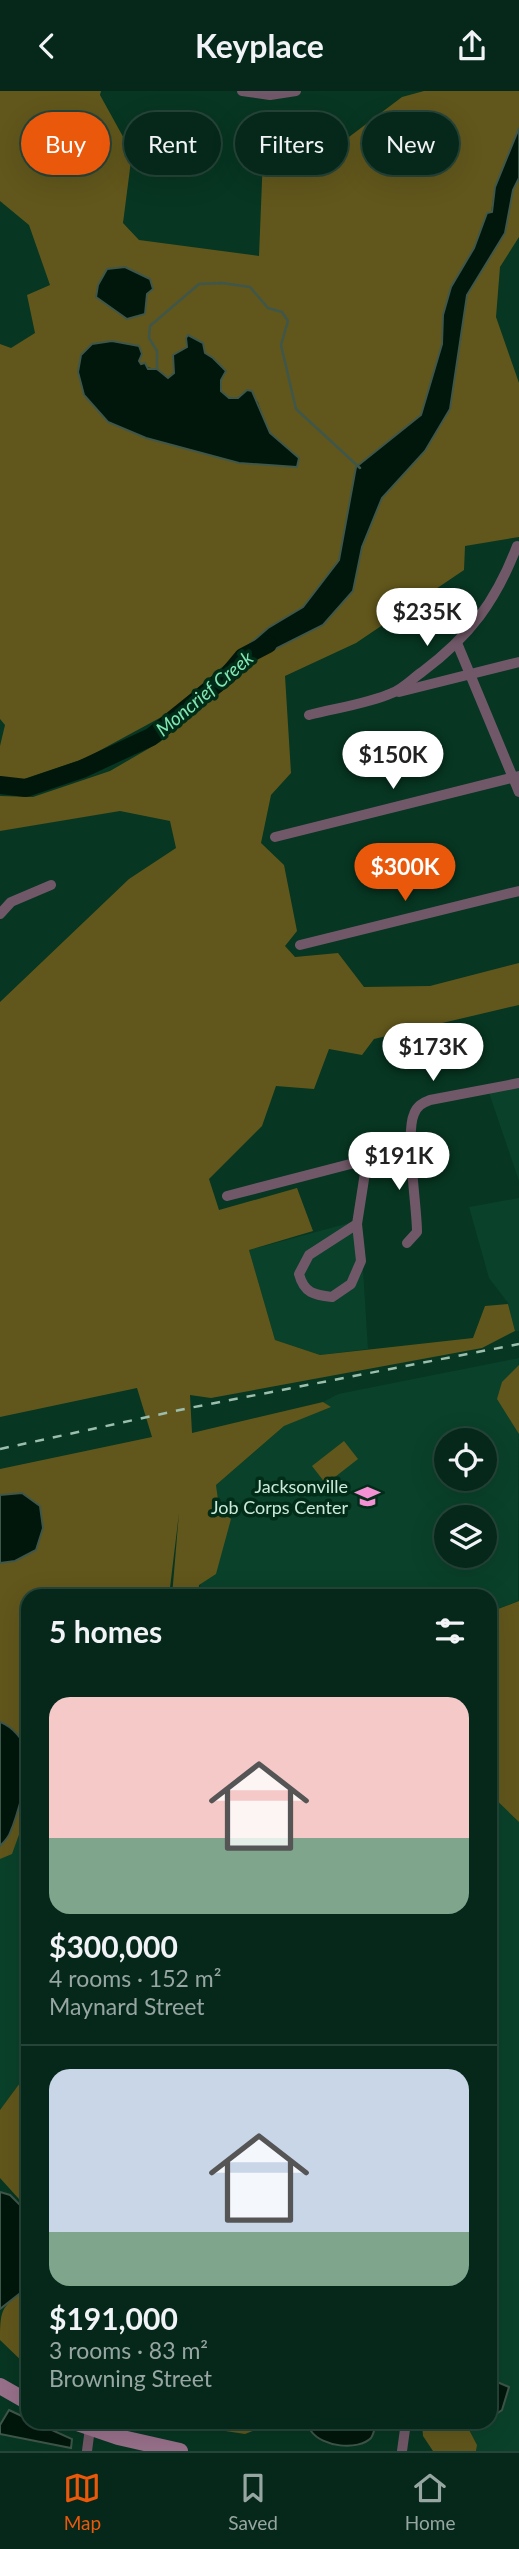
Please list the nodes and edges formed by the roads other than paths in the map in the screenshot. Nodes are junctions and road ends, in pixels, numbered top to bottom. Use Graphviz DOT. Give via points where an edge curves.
graph roads {
  1 [pos="242,91"];
  2 [pos="296,91"];
  3 [pos="517,546"];
  4 [pos="457,643"];
  5 [pos="519,663"];
  6 [pos="471,675"];
  7 [pos="393,693"];
  8 [pos="309,715"];
  9 [pos="516,777"];
  10 [pos="519,792"];
  11 [pos="275,837"];
  12 [pos="51,885"];
  13 [pos="519,891"];
  14 [pos="0,914"];
  15 [pos="299,945"];
  16 [pos="519,1083"];
  17 [pos="412,1148"];
  18 [pos="366,1160"];
  19 [pos="227,1196"];
  20 [pos="357,1224"];
  21 [pos="407,1243"];
  22 [pos="0,2386"];
  23 [pos="21,2398"];
  24 [pos="90,2429"];
  25 [pos="93,2429"];
  26 [pos="405,2429"];
  27 [pos="87,2451"];
  28 [pos="180,2451"];
  29 [pos="402,2451"];
  1 -- 2 [label="street" via="270,95"];
  3 -- 4 [label="street" via="492,601"];
  4 -- 6 [label="street"];
  4 -- 7 [label="street"];
  5 -- 6 [label="street"];
  6 -- 7 [label="street"];
  6 -- 9 [label="street"];
  7 -- 8 [label="street"];
  9 -- 10 [label="street"];
  9 -- 11 [label="street"];
  12 -- 14 [label="street" via="10,902"];
  13 -- 15 [label="street"];
  16 -- 17 [label="street" via="420,1104 411,1121"];
  17 -- 18 [label="street"];
  17 -- 21 [label="street" via="417,1231"];
  18 -- 19 [label="street"];
  18 -- 20 [label="street"];
  20 -- 20 [label="street" via="361,1261 351,1284 332,1297 307,1292 299,1274 309,1255"];
  22 -- 23 [label="main road"];
  24 -- 27 [label="street"];
  25 -- 28 [label="main road"];
  26 -- 29 [label="street"];
}
